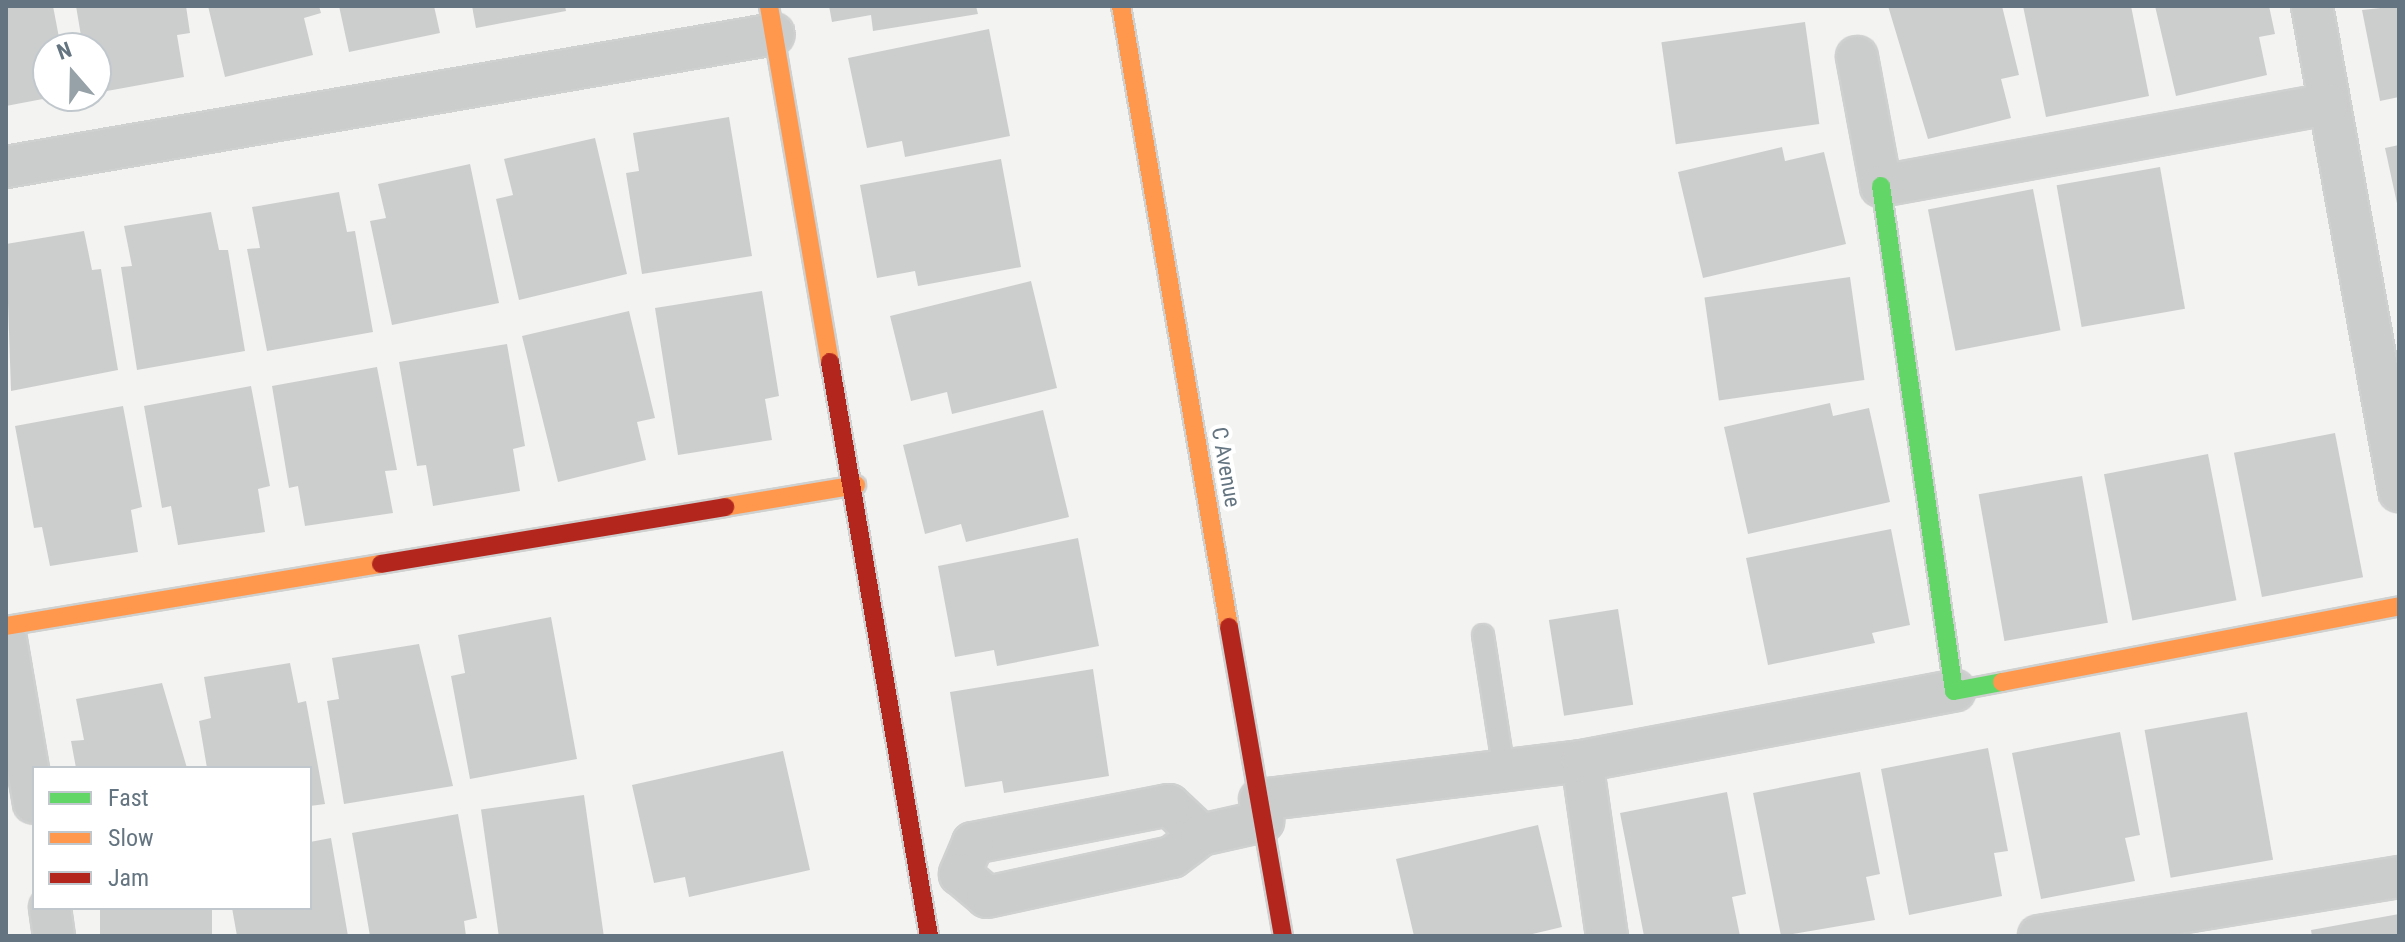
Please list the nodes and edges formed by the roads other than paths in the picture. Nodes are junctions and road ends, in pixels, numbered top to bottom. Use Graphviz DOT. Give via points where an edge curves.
graph roads {
  1 [pos="1121,6"];
  2 [pos="2312,6"];
  3 [pos="772,20"];
  4 [pos="1857,57"];
  5 [pos="2328,104"];
  6 [pos="6,167"];
  7 [pos="1881,186"];
  8 [pos="856,485"];
  9 [pos="2399,491"];
  10 [pos="2399,606"];
  11 [pos="6,626"];
  12 [pos="1483,635"];
  13 [pos="6,640"];
  14 [pos="1954,691"];
  15 [pos="1582,761"];
  16 [pos="1504,771"];
  17 [pos="32,791"];
  18 [pos="1262,811"];
  19 [pos="1201,835"];
  20 [pos="960,874"];
  21 [pos="2399,877"];
  22 [pos="921,881"];
  23 [pos="50,910"];
  24 [pos="54,936"];
  25 [pos="929,936"];
  26 [pos="1283,936"];
  27 [pos="1607,936"];
  28 [pos="2039,936"];
  1 -- 18 [label="street, C Avenue"];
  2 -- 5 [label="street"];
  3 -- 6 [label="street"];
  3 -- 8 [label="street"];
  4 -- 7 [label="street"];
  5 -- 7 [label="street"];
  5 -- 9 [label="street"];
  7 -- 14 [label="street"];
  8 -- 11 [label="street"];
  8 -- 22 [label="street"];
  10 -- 14 [label="street"];
  12 -- 16 [label="lane"];
  13 -- 17 [label="street"];
  14 -- 15 [label="street"];
  15 -- 16 [label="street"];
  15 -- 27 [label="street"];
  16 -- 18 [label="street"];
  18 -- 19 [label="street"];
  18 -- 26 [label="street, C Avenue"];
  19 -- 20 [label="street" via="1172,857 987,897"];
  19 -- 20 [label="street" via="1169,805 973,843"];
  20 -- 22 [label="street"];
  21 -- 28 [label="street"];
  22 -- 25 [label="street"];
  23 -- 24 [label="street"];
}
